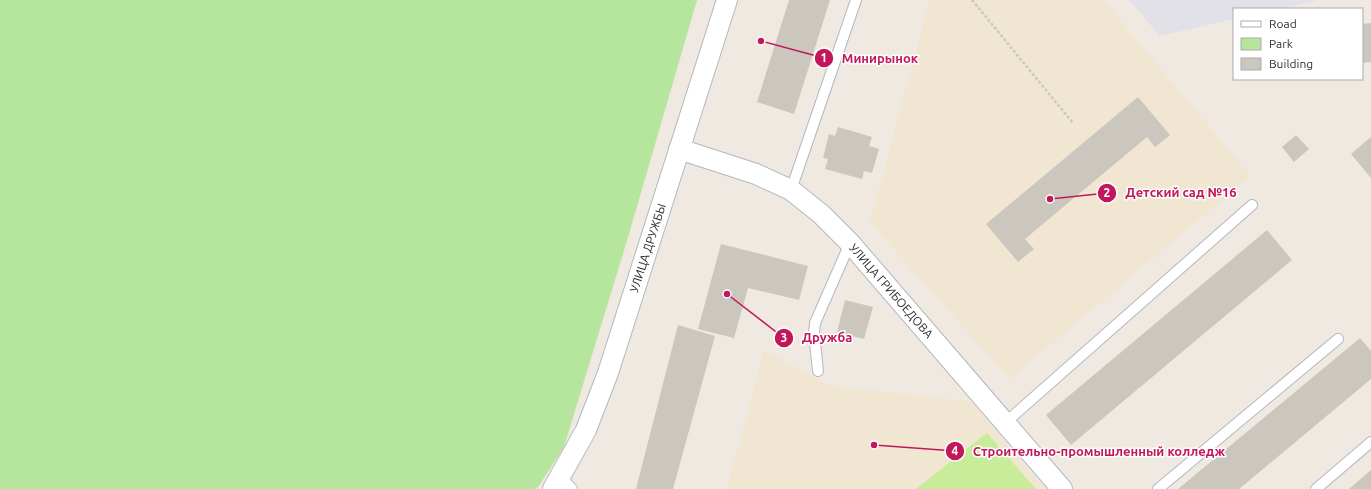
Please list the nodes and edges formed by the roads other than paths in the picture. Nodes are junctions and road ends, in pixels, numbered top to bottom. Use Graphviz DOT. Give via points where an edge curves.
graph roads {
  1 [pos="727,0"];
  2 [pos="856,0"];
  3 [pos="679,149"];
  4 [pos="791,190"];
  5 [pos="1252,205"];
  6 [pos="850,243"];
  7 [pos="1338,339"];
  8 [pos="818,371"];
  9 [pos="1005,423"];
  10 [pos="1371,442"];
  11 [pos="562,485"];
  12 [pos="1062,489"];
  13 [pos="1158,489"];
  14 [pos="1316,489"];
  1 -- 3 [label="street, УЛИЦА ДРУЖБЫ"];
  2 -- 4 [label="lane"];
  3 -- 4 [label="street, УЛИЦА ГРИБОЕДОВА" via="756,174"];
  3 -- 11 [label="street, УЛИЦА ДРУЖБЫ" via="608,373"];
  4 -- 6 [label="street, УЛИЦА ГРИБОЕДОВА" via="822,214"];
  5 -- 9 [label="lane"];
  6 -- 8 [label="lane" via="815,323"];
  6 -- 9 [label="street, УЛИЦА ГРИБОЕДОВА"];
  7 -- 13 [label="lane"];
  9 -- 12 [label="street, УЛИЦА ГРИБОЕДОВА"];
  10 -- 14 [label="lane"];
}
